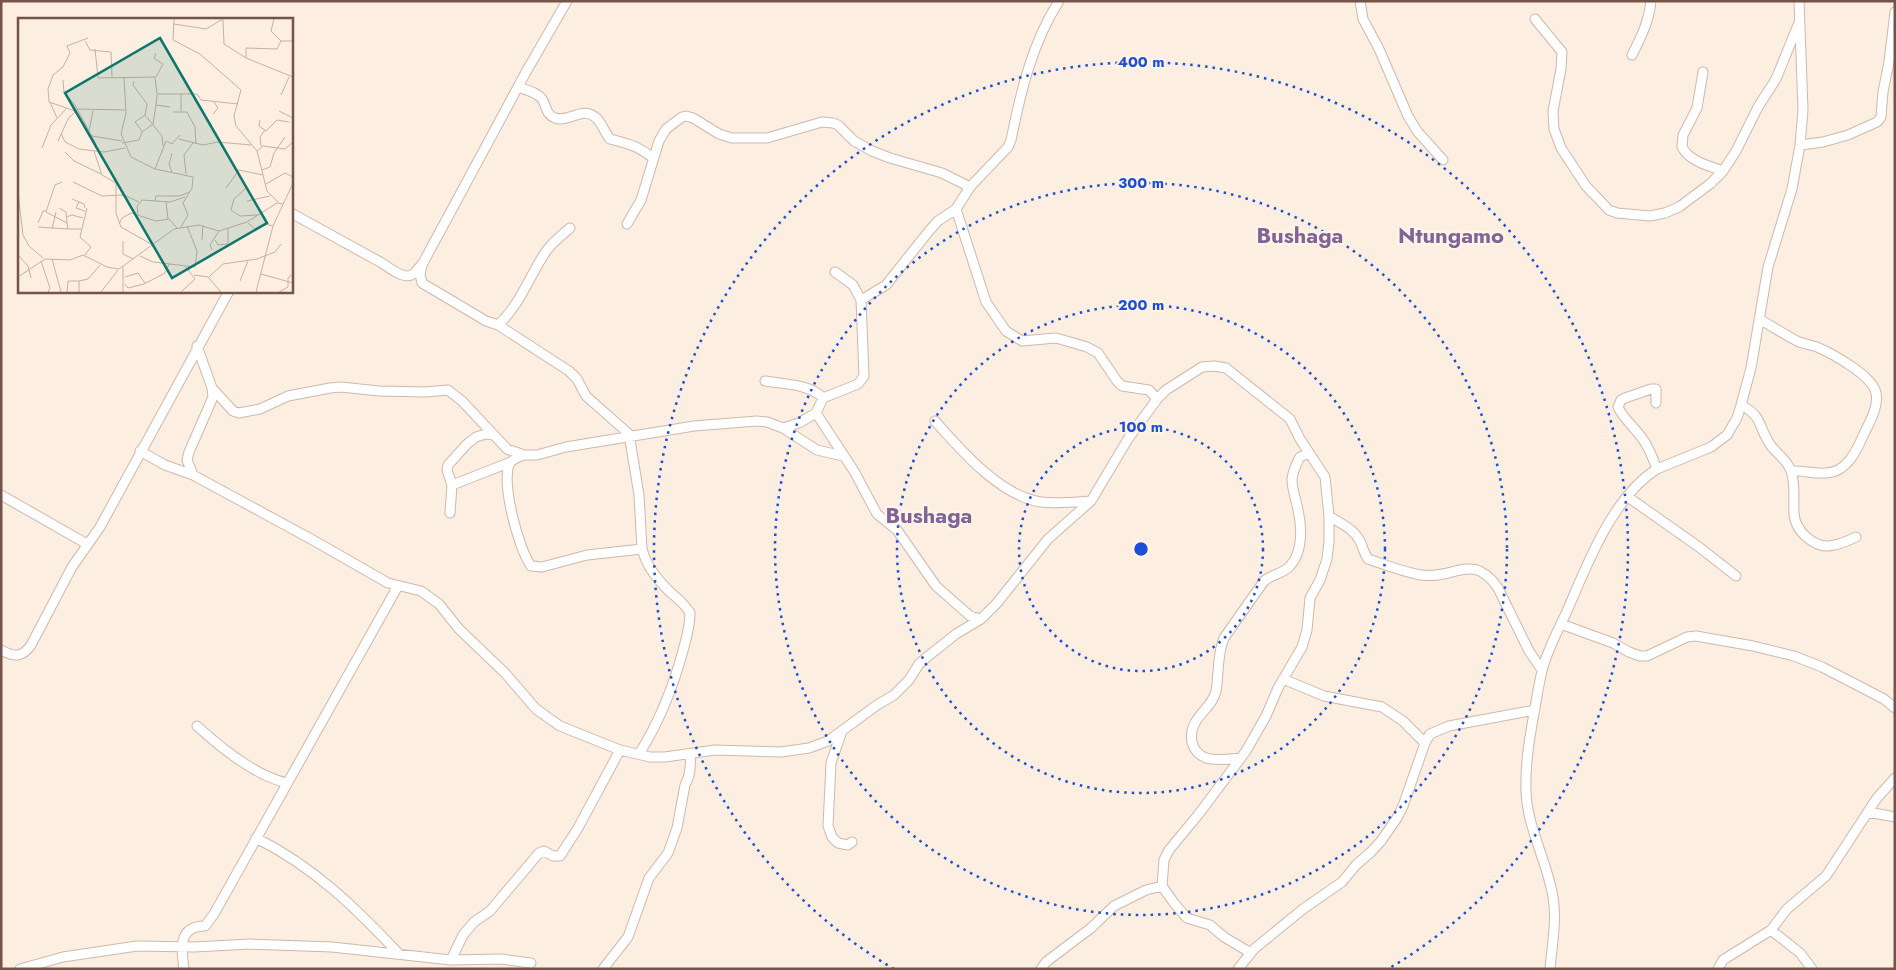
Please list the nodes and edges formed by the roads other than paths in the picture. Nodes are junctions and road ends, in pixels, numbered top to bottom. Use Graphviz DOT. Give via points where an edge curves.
graph roads {
  1 [pos="567,1"];
  2 [pos="1059,1"];
  3 [pos="1360,1"];
  4 [pos="1651,1"];
  5 [pos="1799,1"];
  6 [pos="1895,12"];
  7 [pos="1535,19"];
  8 [pos="1800,20"];
  9 [pos="1632,55"];
  10 [pos="1703,72"];
  11 [pos="518,87"];
  12 [pos="1800,145"];
  13 [pos="653,158"];
  14 [pos="1443,160"];
  15 [pos="1723,171"];
  16 [pos="970,187"];
  17 [pos="956,209"];
  18 [pos="292,214"];
  19 [pos="627,224"];
  20 [pos="570,228"];
  21 [pos="423,263"];
  22 [pos="835,272"];
  23 [pos="227,292"];
  24 [pos="861,300"];
  25 [pos="1759,319"];
  26 [pos="498,324"];
  27 [pos="197,346"];
  28 [pos="765,381"];
  29 [pos="212,388"];
  30 [pos="822,398"];
  31 [pos="1157,399"];
  32 [pos="1656,403"];
  33 [pos="1742,405"];
  34 [pos="816,413"];
  35 [pos="935,421"];
  36 [pos="783,428"];
  37 [pos="494,435"];
  38 [pos="630,437"];
  39 [pos="140,452"];
  40 [pos="1309,453"];
  41 [pos="524,455"];
  42 [pos="843,456"];
  43 [pos="511,462"];
  44 [pos="1657,469"];
  45 [pos="1791,471"];
  46 [pos="193,475"];
  47 [pos="452,485"];
  48 [pos="1,495"];
  49 [pos="1628,496"];
  50 [pos="1091,501"];
  51 [pos="450,513"];
  52 [pos="1329,516"];
  53 [pos="1856,537"];
  54 [pos="87,544"];
  55 [pos="642,548"];
  56 [pos="1736,576"];
  57 [pos="398,586"];
  58 [pos="981,618"];
  59 [pos="1561,624"];
  60 [pos="1,650"];
  61 [pos="1542,670"];
  62 [pos="1283,680"];
  63 [pos="1895,708"];
  64 [pos="1535,710"];
  65 [pos="197,726"];
  66 [pos="843,731"];
  67 [pos="1425,742"];
  68 [pos="620,750"];
  69 [pos="639,754"];
  70 [pos="690,754"];
  71 [pos="1241,758"];
  72 [pos="1895,778"];
  73 [pos="287,783"];
  74 [pos="1868,812"];
  75 [pos="1895,817"];
  76 [pos="256,838"];
  77 [pos="852,842"];
  78 [pos="1162,886"];
  79 [pos="1771,930"];
  80 [pos="180,946"];
  81 [pos="1251,952"];
  82 [pos="399,954"];
  83 [pos="451,960"];
  84 [pos="531,963"];
  85 [pos="20,969"];
  86 [pos="184,969"];
  87 [pos="603,969"];
  88 [pos="1041,969"];
  89 [pos="1238,969"];
  90 [pos="1550,969"];
  91 [pos="1718,969"];
  92 [pos="1812,969"];
  1 -- 11 [label="street"];
  2 -- 16 [label="street" via="1028,65 1008,147"];
  3 -- 14 [label="street" via="1363,19 1408,116"];
  4 -- 9 [label="street" via="1646,28"];
  5 -- 8 [label="street"];
  6 -- 12 [label="street" via="1881,117 1848,135"];
  7 -- 15 [label="street" via="1562,52 1562,69 1553,111 1554,128 1561,148 1578,176 1609,210 1634,216 1665,213 1692,198"];
  8 -- 12 [label="street" via="1803,110"];
  8 -- 15 [label="street" via="1776,79"];
  10 -- 15 [label="street" via="1697,108 1683,135 1682,147 1698,161"];
  11 -- 13 [label="street" via="537,94 543,100 546,112 554,118 589,113 599,121 610,139 629,143"];
  11 -- 21 [label="street"];
  12 -- 25 [label="street" via="1792,189 1768,267"];
  13 -- 16 [label="street" via="666,130 686,116 732,138 767,138 822,122 838,125 854,141 872,151 942,173"];
  13 -- 19 [label="street" via="641,200"];
  16 -- 17 [label="street"];
  17 -- 24 [label="street" via="929,230 886,285"];
  17 -- 31 [label="street" via="986,302 1006,331 1022,341 1056,338 1087,347 1098,353 1122,386 1149,390"];
  18 -- 21 [label="street" via="406,276 413,274"];
  20 -- 26 [label="street" via="549,248 524,292"];
  21 -- 26 [label="street" via="422,283 486,321"];
  22 -- 24 [label="street" via="853,285"];
  23 -- 27 [label="street"];
  24 -- 30 [label="street" via="864,376 858,384"];
  25 -- 33 [label="street"];
  25 -- 45 [label="street" via="1848,365 1867,378 1876,391 1872,417 1857,449 1842,468 1826,473"];
  26 -- 38 [label="street" via="569,371 586,396"];
  27 -- 29 [label="street"];
  27 -- 39 [label="street"];
  28 -- 30 [label="street" via="812,391"];
  29 -- 37 [label="street" via="233,411 239,413 260,409 288,396 330,388 448,390"];
  29 -- 46 [label="street" via="213,397 189,452"];
  30 -- 34 [label="street"];
  31 -- 40 [label="street" via="1202,367 1226,368 1290,419"];
  31 -- 50 [label="street" via="1128,438"];
  32 -- 44 [label="street" via="1656,389 1652,389 1624,398 1618,407 1642,438"];
  33 -- 44 [label="street" via="1727,435 1711,447"];
  33 -- 45 [label="street" via="1760,420 1768,441 1783,456"];
  34 -- 36 [label="street"];
  34 -- 42 [label="street"];
  35 -- 50 [label="street" via="987,474 1007,488 1027,498 1052,502"];
  36 -- 38 [label="street" via="757,421 694,426"];
  36 -- 42 [label="street" via="817,450"];
  37 -- 41 [label="street" via="507,449"];
  37 -- 47 [label="street" via="476,437 452,458 447,470"];
  38 -- 41 [label="street"];
  38 -- 55 [label="street"];
  39 -- 46 [label="street"];
  39 -- 54 [label="street" via="100,527"];
  40 -- 52 [label="street" via="1325,478"];
  40 -- 71 [label="street" via="1300,457 1292,478 1300,523 1299,552 1285,570 1264,581 1224,638 1216,692 1191,732 1192,746 1206,758"];
  41 -- 43 [label="street"];
  42 -- 58 [label="street" via="877,514 897,530 936,586 970,616"];
  43 -- 47 [label="street"];
  43 -- 55 [label="street" via="508,474 513,524 532,566 542,567 587,555"];
  44 -- 49 [label="street" via="1649,473"];
  45 -- 53 [label="street" via="1796,525 1803,534 1825,546"];
  46 -- 57 [label="street" via="368,573"];
  47 -- 51 [label="street"];
  48 -- 54 [label="street"];
  49 -- 56 [label="street"];
  49 -- 59 [label="street" via="1592,553"];
  50 -- 58 [label="street" via="1048,539 997,603"];
  52 -- 61 [label="street" via="1349,527 1368,560 1420,575 1443,575 1473,568 1487,576 1498,588"];
  52 -- 62 [label="street" via="1327,559 1310,598 1305,638"];
  54 -- 60 [label="street" via="26,652 19,655"];
  55 -- 69 [label="street" via="650,570 687,607 690,619 670,693"];
  57 -- 68 [label="street" via="421,591 439,604 459,630 546,717"];
  57 -- 73 [label="street"];
  58 -- 66 [label="street" via="919,664 894,695"];
  59 -- 61 [label="street"];
  59 -- 63 [label="street" via="1640,656 1696,636 1794,656 1822,667"];
  61 -- 64 [label="street"];
  62 -- 67 [label="street" via="1324,696 1382,707"];
  62 -- 71 [label="street"];
  64 -- 67 [label="street" via="1450,726 1430,734"];
  64 -- 90 [label="street" via="1529,741 1526,793 1553,897"];
  65 -- 73 [label="street" via="249,766"];
  66 -- 70 [label="street" via="809,748 782,752 714,750"];
  66 -- 77 [label="street" via="831,763 828,826 838,843 848,845"];
  67 -- 81 [label="street" via="1403,806 1381,841 1342,882"];
  68 -- 69 [label="street"];
  68 -- 83 [label="street" via="560,856 544,851 539,853 490,911 474,922"];
  69 -- 70 [label="street" via="665,758"];
  70 -- 87 [label="street" via="689,779 668,853 644,888 628,937"];
  71 -- 78 [label="street" via="1169,850 1164,860"];
  72 -- 74 [label="street"];
  73 -- 76 [label="street"];
  74 -- 75 [label="street"];
  74 -- 79 [label="street" via="1826,876 1787,909"];
  76 -- 80 [label="street" via="208,923 192,928"];
  76 -- 82 [label="street" via="325,882 364,916"];
  78 -- 81 [label="street" via="1187,918 1210,925"];
  78 -- 88 [label="street" via="1114,906"];
  79 -- 91 [label="street" via="1723,960"];
  79 -- 92 [label="street" via="1800,953"];
  80 -- 82 [label="street" via="295,945"];
  80 -- 85 [label="street" via="94,951"];
  80 -- 86 [label="street"];
  81 -- 89 [label="street"];
  82 -- 83 [label="street"];
  83 -- 84 [label="street" via="502,959"];
}
